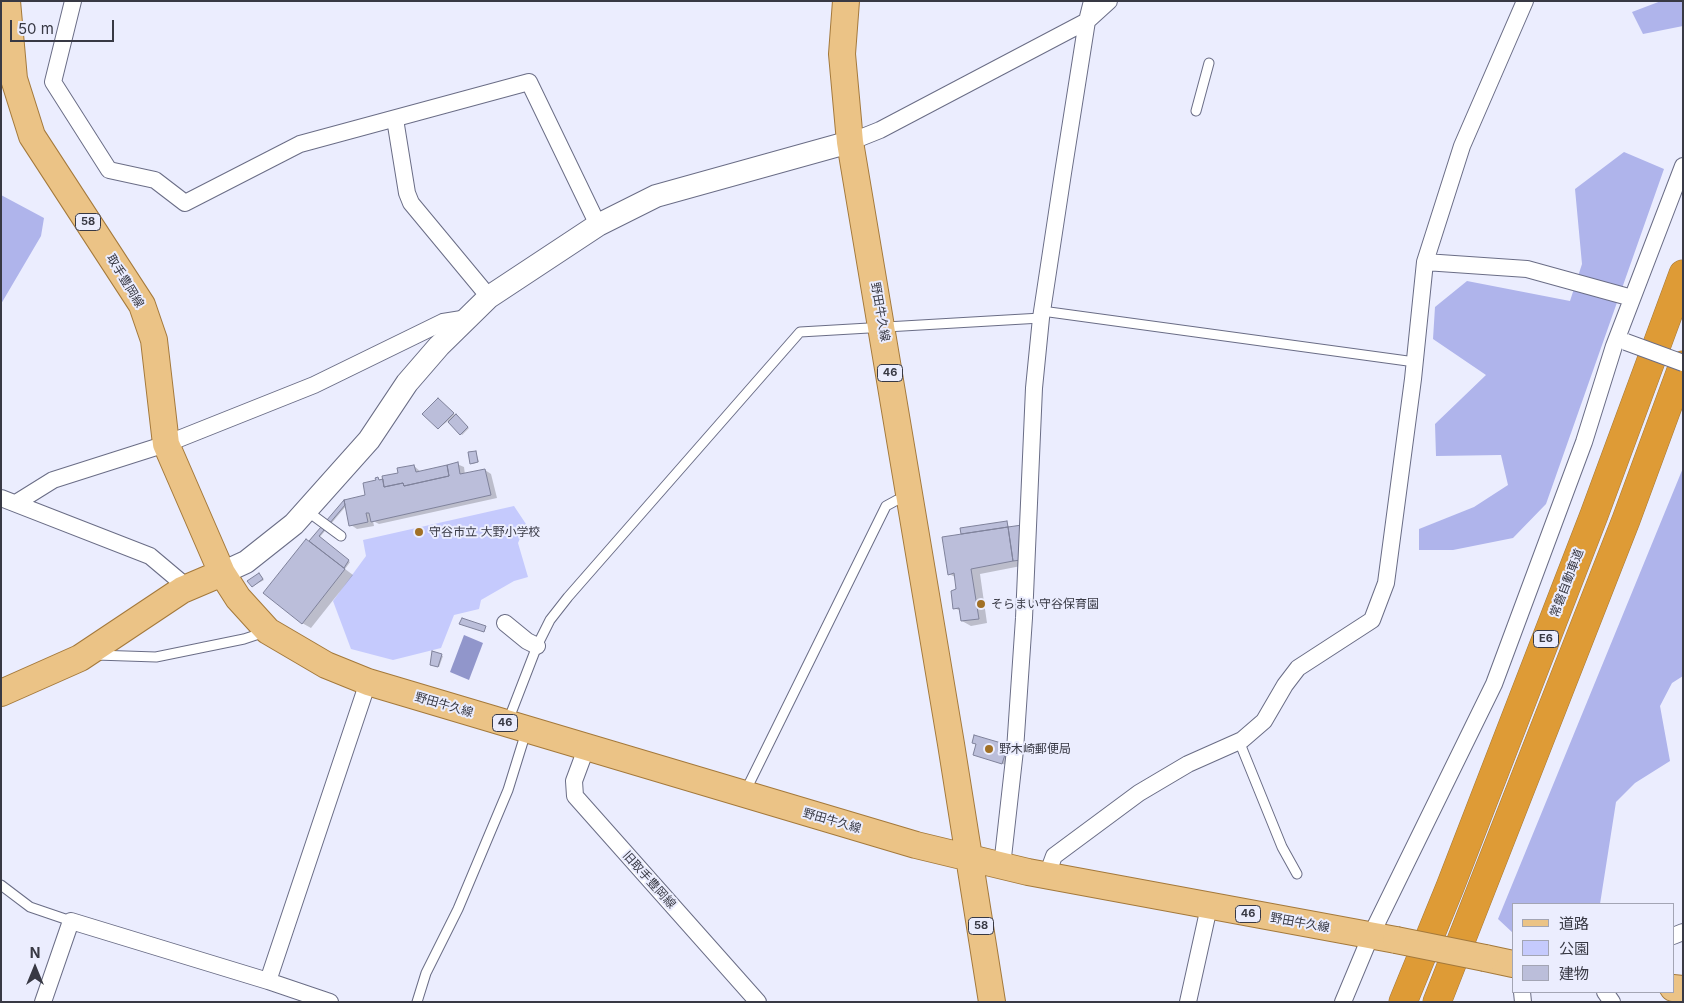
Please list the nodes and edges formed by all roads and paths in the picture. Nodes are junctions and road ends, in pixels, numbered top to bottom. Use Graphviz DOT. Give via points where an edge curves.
graph roads {
  1 [pos="73,1"];
  2 [pos="846,1"];
  3 [pos="1092,1"];
  4 [pos="1109,1"];
  5 [pos="1525,1"];
  6 [pos="5,13"];
  7 [pos="1087,21"];
  8 [pos="1209,63"];
  9 [pos="1196,111"];
  10 [pos="395,119"];
  11 [pos="850,142"];
  12 [pos="1683,166"];
  13 [pos="598,225"];
  14 [pos="1425,262"];
  15 [pos="1683,274"];
  16 [pos="489,297"];
  17 [pos="1632,298"];
  18 [pos="1042,314"];
  19 [pos="468,318"];
  20 [pos="882,328"];
  21 [pos="1622,339"];
  22 [pos="1415,362"];
  23 [pos="1683,364"];
  24 [pos="166,444"];
  25 [pos="910,496"];
  26 [pos="9,501"];
  27 [pos="307,511"];
  28 [pos="342,536"];
  29 [pos="222,573"];
  30 [pos="188,588"];
  31 [pos="505,623"];
  32 [pos="268,631"];
  33 [pos="536,646"];
  34 [pos="86,655"];
  35 [pos="368,682"];
  36 [pos="1,693"];
  37 [pos="517,726"];
  38 [pos="1239,741"];
  39 [pos="587,746"];
  40 [pos="744,794"];
  41 [pos="970,859"];
  42 [pos="1002,866"];
  43 [pos="1297,874"];
  44 [pos="1047,875"];
  45 [pos="1,885"];
  46 [pos="1209,907"];
  47 [pos="71,921"];
  48 [pos="1384,938"];
  49 [pos="1512,964"];
  50 [pos="268,980"];
  51 [pos="43,1002"];
  52 [pos="330,1002"];
  53 [pos="417,1002"];
  54 [pos="758,1002"];
  55 [pos="992,1002"];
  56 [pos="1188,1002"];
  57 [pos="1343,1002"];
  58 [pos="1403,1002"];
  59 [pos="1437,1002"];
  1 -- 10 [label="street" via="53,82 109,170 155,180 184,203 300,144"];
  2 -- 11 [label="main road, 野田牛久線 / 46" via="842,54"];
  3 -- 7 [label="street"];
  4 -- 7 [label="street"];
  5 -- 14 [label="street" via="1462,146"];
  6 -- 24 [label="main road, 取手豊岡線 / 58" via="14,80 32,136 142,305 154,340"];
  7 -- 11 [label="street" via="880,130"];
  7 -- 18 [label="street"];
  8 -- 9 [label="lane"];
  10 -- 13 [label="street" via="530,82"];
  10 -- 16 [label="street" via="411,204"];
  11 -- 13 [label="street" via="656,196"];
  11 -- 20 [label="main road, 野田牛久線 / 46"];
  12 -- 17 [label="street"];
  13 -- 16 [label="street"];
  14 -- 17 [label="street" via="1527,270"];
  14 -- 22 [label="street"];
  15 -- 58 [label="highway, 常磐自動車道 / E6" via="1590,524"];
  16 -- 19 [label="street"];
  17 -- 21 [label="street"];
  18 -- 20 [label="lane"];
  18 -- 22 [label="lane"];
  18 -- 42 [label="street" via="1034,388 1016,732"];
  19 -- 24 [label="street" via="443,322 314,385"];
  19 -- 27 [label="street" via="407,383 369,440"];
  20 -- 25 [label="main road, 野田牛久線 / 46"];
  20 -- 33 [label="lane" via="800,332 568,597"];
  21 -- 23 [label="street, bridge"];
  21 -- 48 [label="street" via="1494,684"];
  22 -- 38 [label="street" via="1386,583 1372,620 1298,668 1264,721"];
  23 -- 59 [label="highway, E6"];
  24 -- 26 [label="street" via="53,480"];
  24 -- 29 [label="main road, 取手豊岡線 / 58"];
  25 -- 40 [label="lane" via="886,506"];
  25 -- 41 [label="main road, 野田牛久線 / 46"];
  26 -- 30 [label="street" via="150,556"];
  27 -- 28 [label="lane"];
  27 -- 29 [label="street" via="246,562"];
  29 -- 30 [label="main road"];
  29 -- 32 [label="main road, 野田牛久線 / 46" via="238,598"];
  30 -- 34 [label="main road"];
  31 -- 33 [label="street"];
  32 -- 34 [label="lane" via="156,657"];
  32 -- 35 [label="main road, 野田牛久線 / 46" via="326,665"];
  33 -- 37 [label="lane"];
  34 -- 36 [label="main road"];
  35 -- 37 [label="main road, 野田牛久線 / 46"];
  35 -- 50 [label="street"];
  37 -- 39 [label="main road, 野田牛久線 / 46"];
  37 -- 53 [label="lane" via="508,790 458,909 426,973"];
  38 -- 43 [label="lane" via="1282,847"];
  38 -- 44 [label="street" via="1188,764 1139,793 1054,856"];
  39 -- 40 [label="main road, 野田牛久線 / 46"];
  39 -- 54 [label="street, 旧取手豊岡線" via="574,781 575,796"];
  40 -- 41 [label="main road, 野田牛久線 / 46"];
  41 -- 42 [label="main road, 野田牛久線 / 46"];
  41 -- 55 [label="main road, 58"];
  42 -- 44 [label="main road, 野田牛久線 / 46"];
  44 -- 46 [label="main road, 野田牛久線 / 46"];
  45 -- 47 [label="lane" via="30,907"];
  46 -- 48 [label="main road, 野田牛久線 / 46"];
  46 -- 56 [label="street"];
  47 -- 50 [label="street"];
  47 -- 51 [label="street"];
  48 -- 49 [label="main road, 野田牛久線 / 46, bridge"];
  48 -- 57 [label="street"];
  50 -- 52 [label="street"];
}
